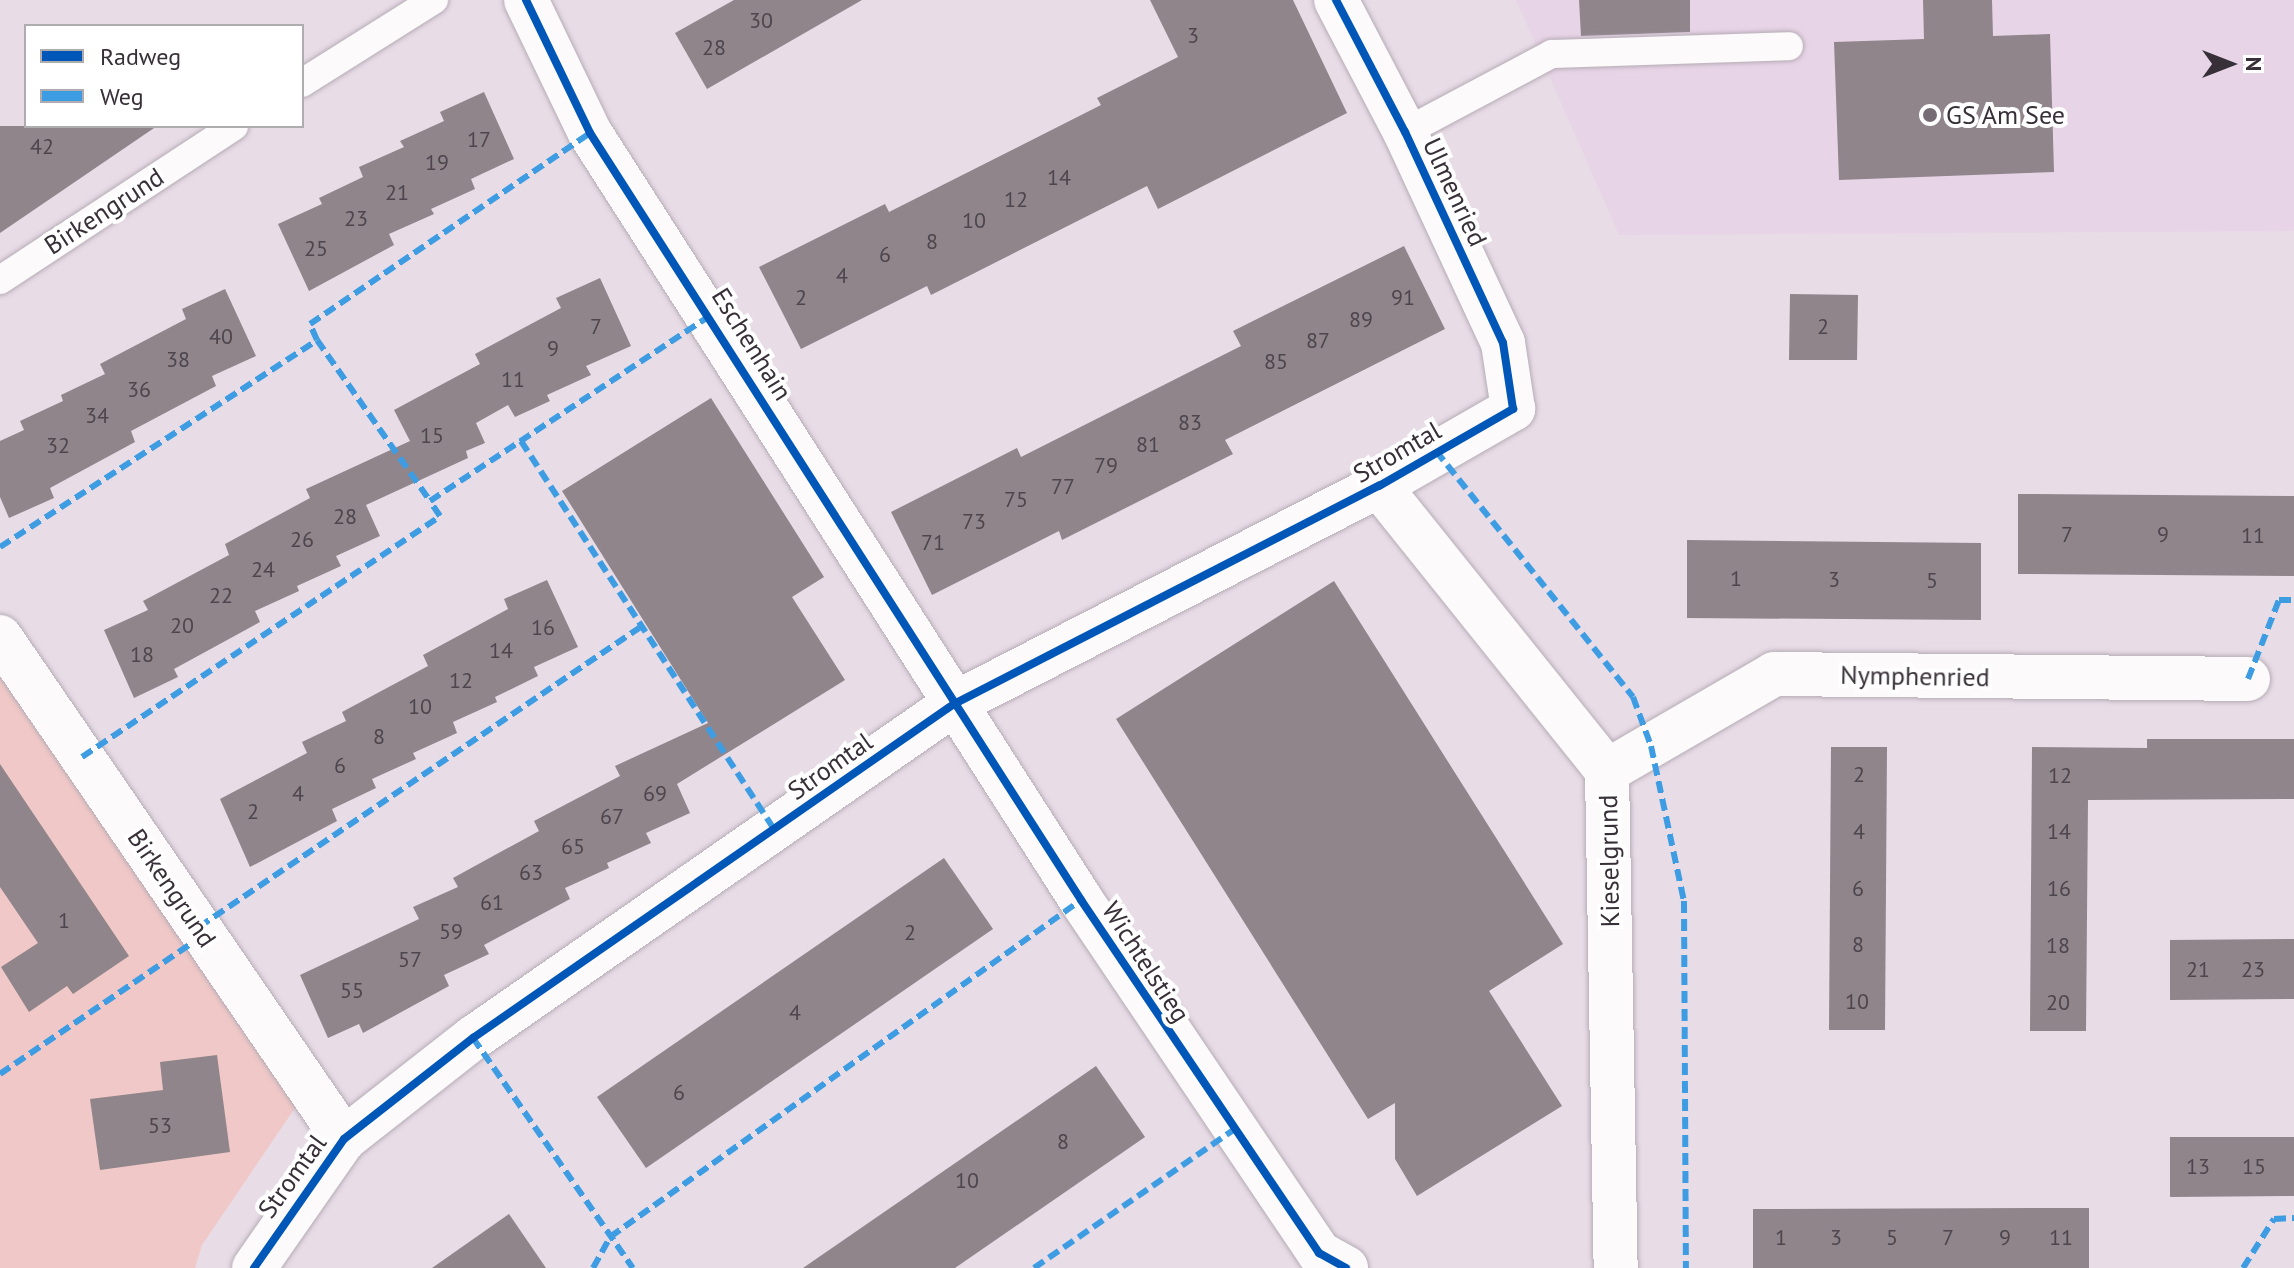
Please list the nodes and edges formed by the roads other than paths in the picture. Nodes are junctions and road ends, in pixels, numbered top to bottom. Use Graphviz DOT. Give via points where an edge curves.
graph roads {
  1 [pos="434,0"];
  2 [pos="526,0"];
  3 [pos="1336,0"];
  4 [pos="1789,46"];
  5 [pos="304,82"];
  6 [pos="231,128"];
  7 [pos="1405,132"];
  8 [pos="0,280"];
  9 [pos="1513,409"];
  10 [pos="1379,486"];
  11 [pos="0,637"];
  12 [pos="2248,679"];
  13 [pos="954,704"];
  14 [pos="1607,771"];
  15 [pos="344,1139"];
  16 [pos="254,1268"];
  17 [pos="1346,1268"];
  18 [pos="1616,1268"];
  1 -- 5 [label="lane"];
  2 -- 13 [label="street, Eschenhain" via="590,133"];
  3 -- 7 [label="street, Ulmenried"];
  4 -- 7 [label="lane" via="1552,54"];
  6 -- 8 [label="lane, Birkengrund"];
  7 -- 9 [label="street, Ulmenried" via="1503,343"];
  9 -- 10 [label="street, Stromtal"];
  10 -- 13 [label="street, Stromtal"];
  10 -- 14 [label="street, Kieselgrund"];
  11 -- 15 [label="street, Birkengrund"];
  12 -- 14 [label="street, Nymphenried" via="1774,674"];
  13 -- 15 [label="street, Stromtal" via="473,1038"];
  13 -- 17 [label="street, Wichtelstieg" via="1241,1142 1319,1253"];
  14 -- 18 [label="street, Kieselgrund"];
  15 -- 16 [label="street, Stromtal"];
}
